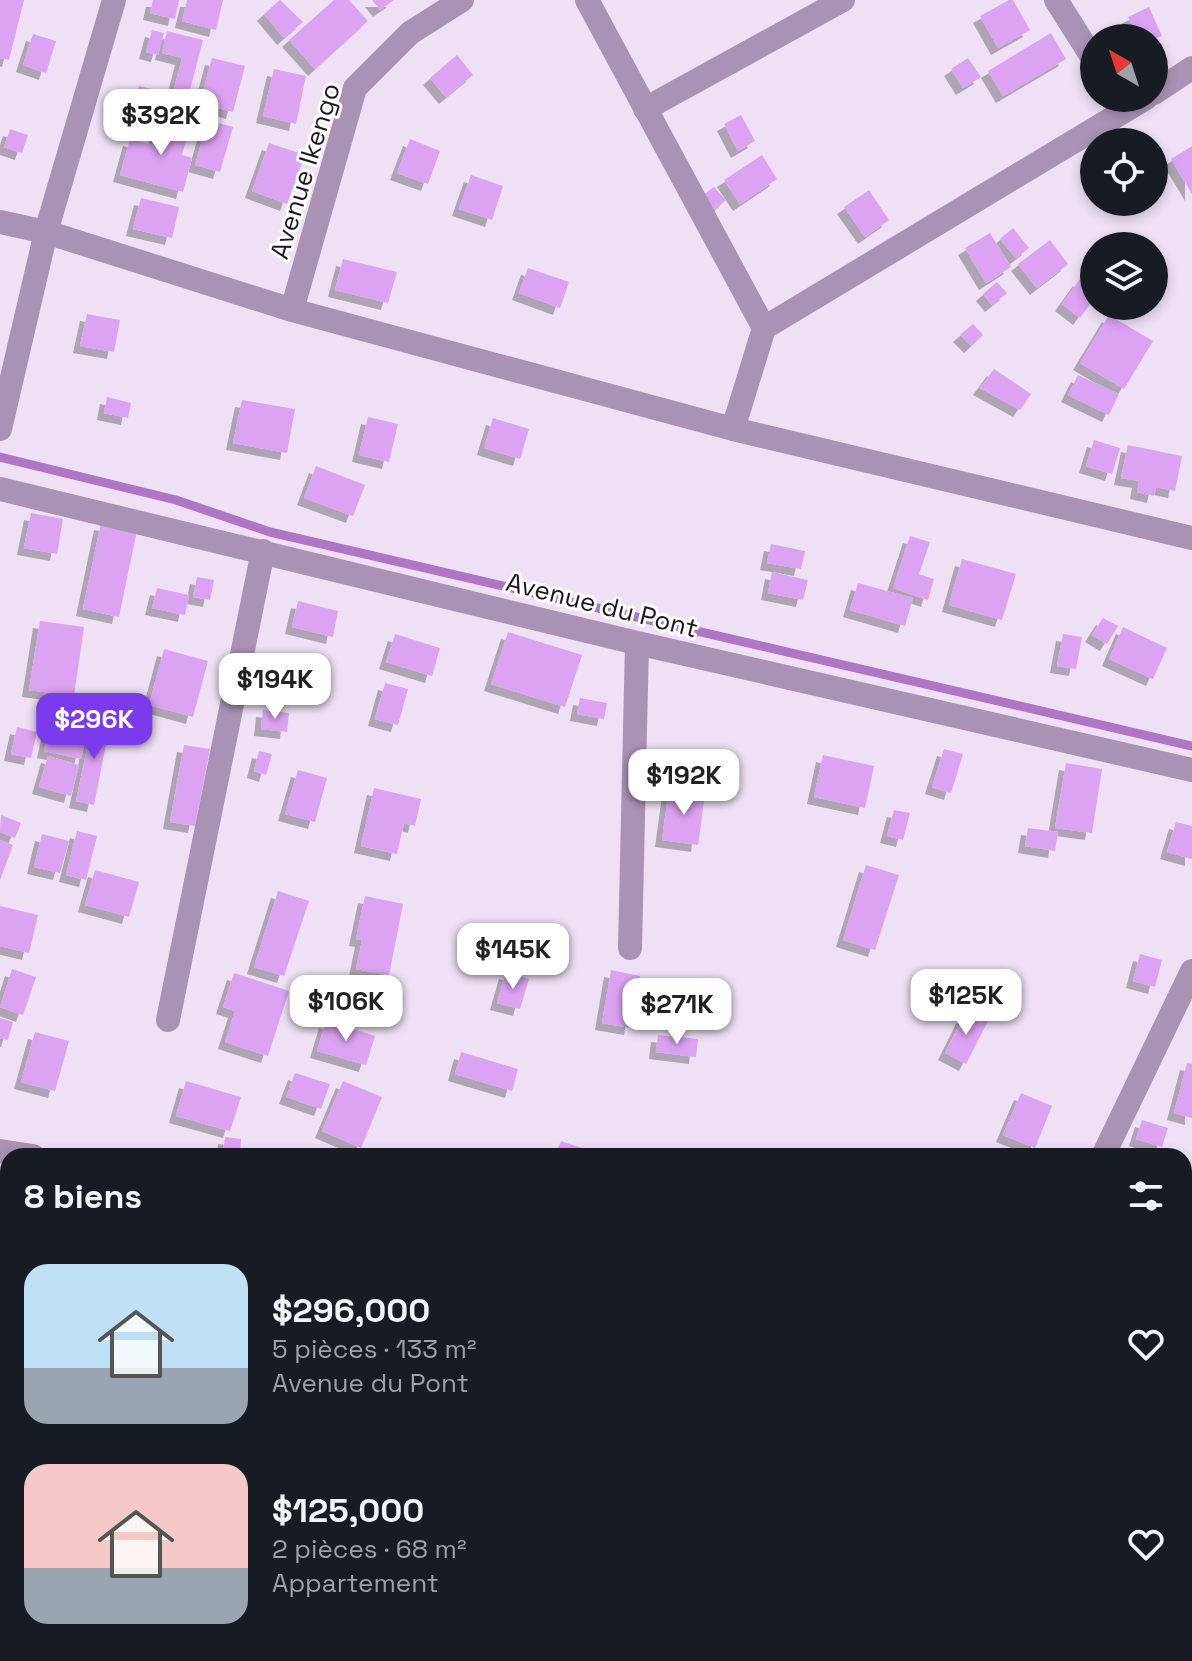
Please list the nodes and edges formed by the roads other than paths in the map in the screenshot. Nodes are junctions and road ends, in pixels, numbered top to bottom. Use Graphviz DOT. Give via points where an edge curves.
graph roads {
  1 [pos="114,0"];
  2 [pos="462,0"];
  3 [pos="587,0"];
  4 [pos="843,0"];
  5 [pos="1056,0"];
  6 [pos="1080,38"];
  7 [pos="1192,68"];
  8 [pos="1168,84"];
  9 [pos="645,109"];
  10 [pos="1114,112"];
  11 [pos="0,222"];
  12 [pos="46,232"];
  13 [pos="292,310"];
  14 [pos="764,328"];
  15 [pos="2,415"];
  16 [pos="733,429"];
  17 [pos="0,489"];
  18 [pos="1192,538"];
  19 [pos="263,551"];
  20 [pos="637,643"];
  21 [pos="1192,770"];
  22 [pos="630,948"];
  23 [pos="1192,971"];
  24 [pos="168,1020"];
  25 [pos="1107,1148"];
  1 -- 12 [label="street"];
  2 -- 13 [label="street, Avenue Ikengo" via="410,33 355,88"];
  3 -- 9 [label="street"];
  4 -- 9 [label="street"];
  5 -- 6 [label="street"];
  7 -- 8 [label="street"];
  9 -- 14 [label="street"];
  10 -- 14 [label="street"];
  11 -- 12 [label="street"];
  12 -- 13 [label="street"];
  12 -- 15 [label="street"];
  13 -- 16 [label="street"];
  14 -- 16 [label="street"];
  16 -- 18 [label="street"];
  17 -- 19 [label="street, Avenue du Pont"];
  19 -- 20 [label="street, Avenue du Pont"];
  19 -- 24 [label="street"];
  20 -- 21 [label="street, Avenue du Pont"];
  20 -- 22 [label="street"];
  23 -- 25 [label="street"];
}
